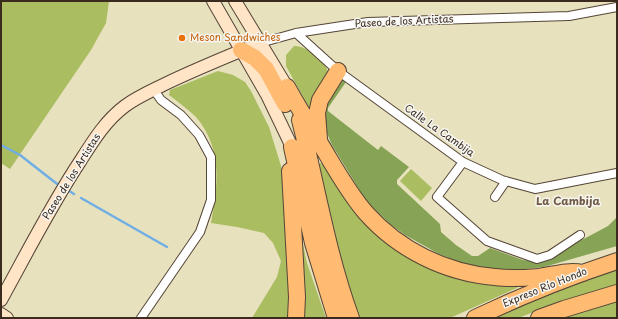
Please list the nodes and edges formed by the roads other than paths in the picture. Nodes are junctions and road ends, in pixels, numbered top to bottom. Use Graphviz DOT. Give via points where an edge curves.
graph roads {
  1 [pos="213,1"];
  2 [pos="235,1"];
  3 [pos="617,7"];
  4 [pos="296,33"];
  5 [pos="260,43"];
  6 [pos="241,50"];
  7 [pos="338,70"];
  8 [pos="287,87"];
  9 [pos="154,90"];
  10 [pos="320,142"];
  11 [pos="292,147"];
  12 [pos="462,162"];
  13 [pos="617,173"];
  14 [pos="506,182"];
  15 [pos="316,184"];
  16 [pos="495,197"];
  17 [pos="580,234"];
  18 [pos="617,261"];
  19 [pos="583,273"];
  20 [pos="617,293"];
  21 [pos="1,300"];
  22 [pos="1,314"];
  23 [pos="7,318"];
  24 [pos="141,318"];
  25 [pos="296,318"];
  26 [pos="336,318"];
  27 [pos="351,318"];
  28 [pos="475,318"];
  29 [pos="539,318"];
  1 -- 6 [label="street"];
  2 -- 5 [label="street"];
  3 -- 4 [label="street, Paseo de los Artistas" via="569,16 368,22"];
  4 -- 5 [label="street, Paseo de los Artistas"];
  4 -- 7 [label="street, Calle La Cambija"];
  5 -- 6 [label="street, Paseo de los Artistas"];
  5 -- 8 [label="street"];
  6 -- 9 [label="street, Paseo de los Artistas"];
  6 -- 11 [label="street" via="271,102"];
  6 -- 15 [label="highway" via="255,58 266,69 295,125"];
  7 -- 10 [label="highway" via="320,100 317,113"];
  7 -- 12 [label="street, Calle La Cambija"];
  8 -- 10 [label="highway"];
  8 -- 15 [label="highway" via="303,132"];
  9 -- 21 [label="street, Paseo de los Artistas" via="125,106 95,138 49,213"];
  9 -- 24 [label="street" via="161,100 181,115 199,135 211,157 210,200 200,232"];
  10 -- 19 [label="highway" via="366,213 399,243 438,264 465,272 514,279 572,271"];
  11 -- 25 [label="highway" via="290,178"];
  11 -- 26 [label="highway" via="313,243"];
  12 -- 14 [label="street, Calle La Cambija"];
  12 -- 17 [label="street" via="437,197 487,241 537,259 550,255"];
  13 -- 14 [label="street, Calle La Cambija" via="535,189"];
  14 -- 16 [label="street"];
  15 -- 27 [label="highway" via="333,258"];
  18 -- 19 [label="highway, Expreso Río Hondo"];
  19 -- 28 [label="highway, Expreso Río Hondo" via="516,298"];
  20 -- 29 [label="highway"];
  22 -- 23 [label="street"];
}
